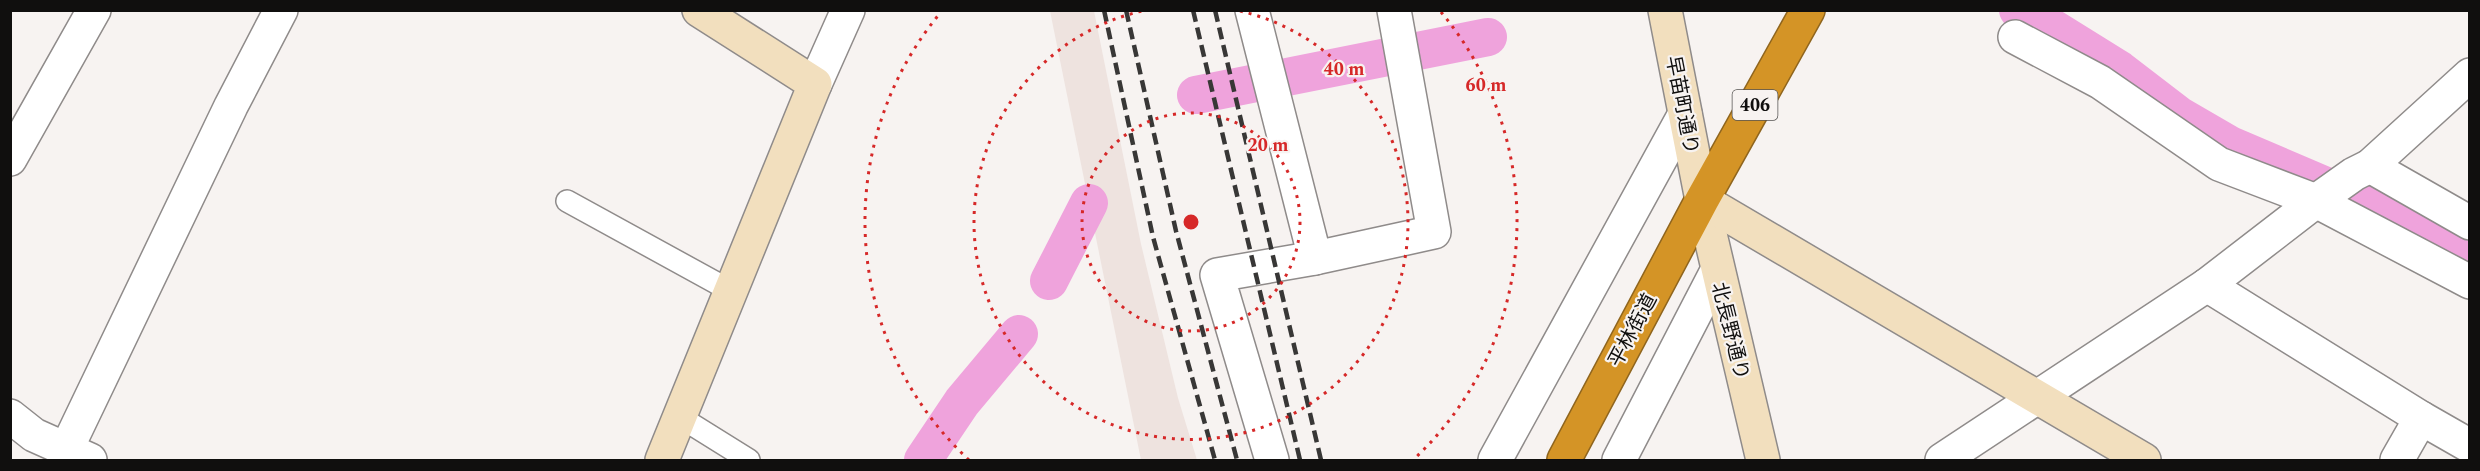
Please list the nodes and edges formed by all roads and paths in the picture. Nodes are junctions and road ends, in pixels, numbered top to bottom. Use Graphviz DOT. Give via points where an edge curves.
graph roads {
  1 [pos="94,10"];
  2 [pos="280,10"];
  3 [pos="699,10"];
  4 [pos="848,10"];
  5 [pos="1252,10"];
  6 [pos="1665,10"];
  7 [pos="1808,10"];
  8 [pos="2015,37"];
  9 [pos="1399,38"];
  10 [pos="2469,75"];
  11 [pos="815,84"];
  12 [pos="1685,114"];
  13 [pos="13,151"];
  14 [pos="2362,170"];
  15 [pos="2321,198"];
  16 [pos="1701,200"];
  17 [pos="567,201"];
  18 [pos="2469,223"];
  19 [pos="1315,258"];
  20 [pos="1717,271"];
  21 [pos="2469,282"];
  22 [pos="2207,285"];
  23 [pos="731,291"];
  24 [pos="2037,398"];
  25 [pos="10,416"];
  26 [pos="680,417"];
  27 [pos="2421,418"];
  28 [pos="2469,446"];
  29 [pos="78,455"];
  30 [pos="662,460"];
  31 [pos="749,460"];
  32 [pos="1272,460"];
  33 [pos="1495,460"];
  34 [pos="1564,460"];
  35 [pos="1619,460"];
  36 [pos="1763,460"];
  37 [pos="1942,460"];
  38 [pos="2144,460"];
  39 [pos="2397,460"];
  1 -- 13 [label="street"];
  2 -- 29 [label="street" via="231,106"];
  3 -- 11 [label="street"];
  4 -- 11 [label="street"];
  5 -- 19 [label="street"];
  6 -- 12 [label="street, 早苗町通り"];
  7 -- 16 [label="highway, 406"];
  8 -- 15 [label="street" via="2100,82 2219,164"];
  9 -- 19 [label="street" via="1434,232"];
  10 -- 14 [label="street"];
  11 -- 23 [label="street"];
  12 -- 16 [label="street, 早苗町通り"];
  12 -- 33 [label="street"];
  14 -- 15 [label="street"];
  14 -- 18 [label="street"];
  15 -- 21 [label="street"];
  15 -- 22 [label="street"];
  16 -- 20 [label="street, 北長野通り"];
  16 -- 24 [label="street"];
  16 -- 34 [label="highway, 平林街道 / 406"];
  17 -- 23 [label="lane"];
  19 -- 32 [label="street" via="1217,275"];
  20 -- 35 [label="street"];
  20 -- 36 [label="street, 北長野通り"];
  22 -- 24 [label="street"];
  22 -- 27 [label="street"];
  23 -- 26 [label="street"];
  24 -- 37 [label="street"];
  24 -- 38 [label="street"];
  25 -- 29 [label="street" via="34,435"];
  26 -- 30 [label="street"];
  26 -- 31 [label="lane"];
  27 -- 28 [label="street"];
  27 -- 39 [label="street"];
}
